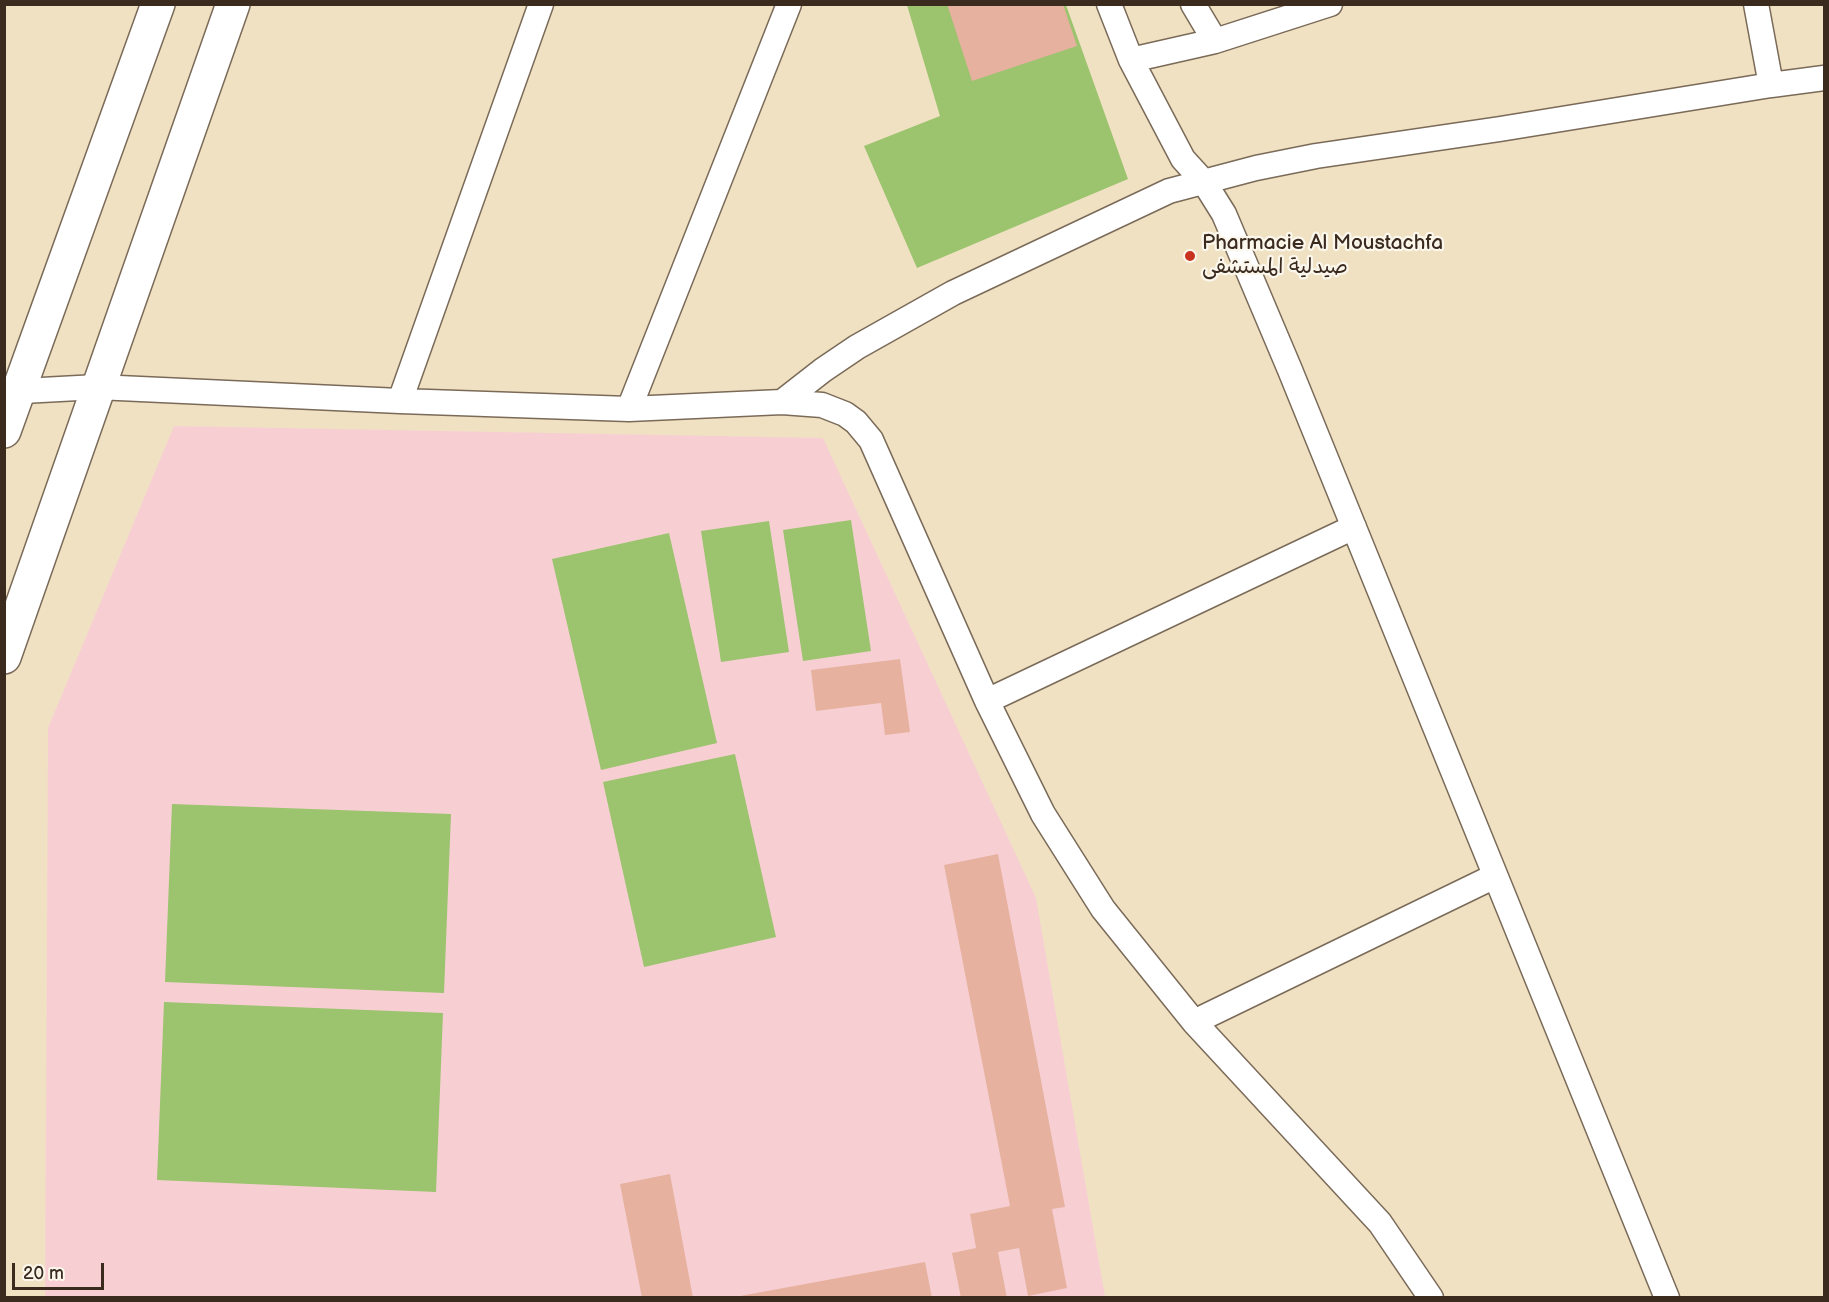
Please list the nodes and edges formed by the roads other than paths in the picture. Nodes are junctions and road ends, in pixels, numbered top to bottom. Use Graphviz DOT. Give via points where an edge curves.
graph roads {
  1 [pos="158,4"];
  2 [pos="233,4"];
  3 [pos="541,4"];
  4 [pos="789,4"];
  5 [pos="1109,4"];
  6 [pos="1193,4"];
  7 [pos="1330,4"];
  8 [pos="1756,4"];
  9 [pos="1215,41"];
  10 [pos="1131,60"];
  11 [pos="1824,78"];
  12 [pos="1771,85"];
  13 [pos="1204,182"];
  14 [pos="97,387"];
  15 [pos="11,392"];
  16 [pos="400,401"];
  17 [pos="782,402"];
  18 [pos="629,409"];
  19 [pos="4,431"];
  20 [pos="1354,527"];
  21 [pos="4,657"];
  22 [pos="987,701"];
  23 [pos="1495,876"];
  24 [pos="1194,1022"];
  25 [pos="1431,1298"];
  26 [pos="1667,1298"];
  1 -- 15 [label="main road"];
  2 -- 14 [label="main road"];
  3 -- 16 [label="street"];
  4 -- 18 [label="street"];
  5 -- 10 [label="street"];
  6 -- 9 [label="street"];
  7 -- 9 [label="street"];
  8 -- 12 [label="street"];
  9 -- 10 [label="street"];
  10 -- 13 [label="street" via="1183,159"];
  11 -- 12 [label="street"];
  12 -- 13 [label="street" via="1316,156"];
  13 -- 17 [label="street" via="1169,191 953,293 857,347"];
  13 -- 20 [label="street" via="1224,214"];
  14 -- 15 [label="street"];
  14 -- 16 [label="street"];
  14 -- 21 [label="main road"];
  15 -- 19 [label="main road"];
  16 -- 18 [label="street"];
  17 -- 18 [label="street"];
  17 -- 22 [label="street" via="822,405 845,414 871,440"];
  20 -- 22 [label="street"];
  20 -- 23 [label="street"];
  22 -- 24 [label="street" via="1043,814 1103,909"];
  23 -- 24 [label="street"];
  23 -- 26 [label="street"];
  24 -- 25 [label="street" via="1380,1223"];
}
